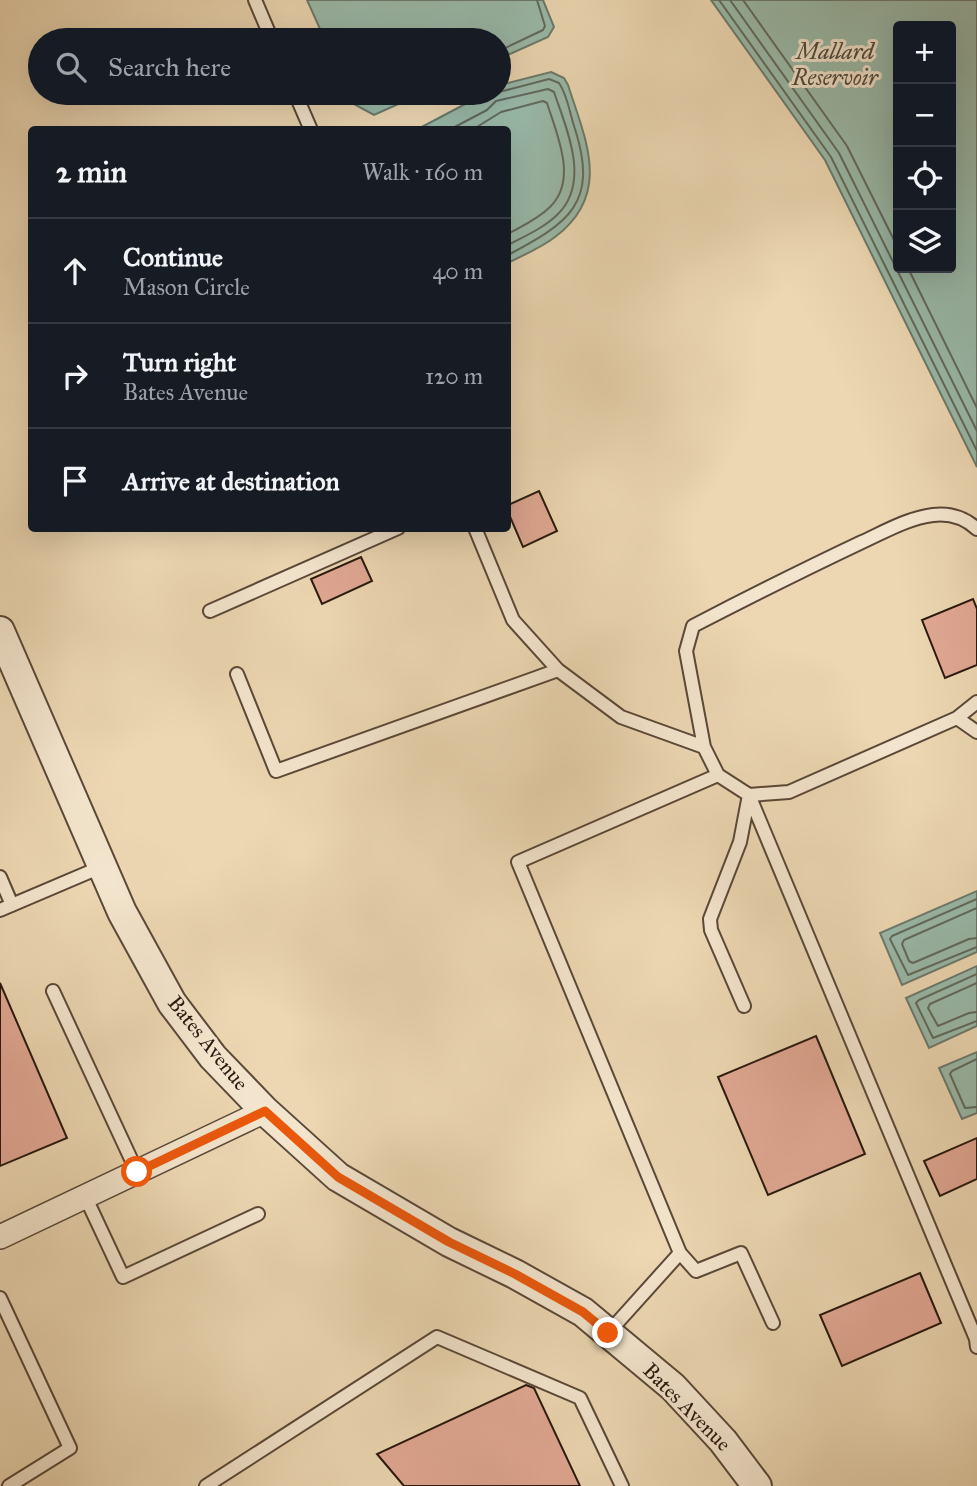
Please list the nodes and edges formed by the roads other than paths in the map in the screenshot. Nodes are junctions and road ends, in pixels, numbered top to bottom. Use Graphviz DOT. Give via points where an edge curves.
graph roads {
  1 [pos="255,0"];
  2 [pos="267,28"];
  3 [pos="300,105"];
  4 [pos="309,126"];
  5 [pos="977,529"];
  6 [pos="389,532"];
  7 [pos="477,532"];
  8 [pos="211,611"];
  9 [pos="0,631"];
  10 [pos="558,670"];
  11 [pos="237,674"];
  12 [pos="977,702"];
  13 [pos="957,718"];
  14 [pos="977,732"];
  15 [pos="704,747"];
  16 [pos="718,775"];
  17 [pos="749,795"];
  18 [pos="102,867"];
  19 [pos="0,877"];
  20 [pos="6,908"];
  21 [pos="53,991"];
  22 [pos="744,1006"];
  23 [pos="265,1111"];
  24 [pos="137,1172"];
  25 [pos="85,1196"];
  26 [pos="258,1214"];
  27 [pos="0,1237"];
  28 [pos="680,1254"];
  29 [pos="0,1298"];
  30 [pos="772,1323"];
  31 [pos="6,1324"];
  32 [pos="608,1333"];
  33 [pos="977,1347"];
  34 [pos="9,1486"];
  35 [pos="206,1486"];
  36 [pos="622,1486"];
  37 [pos="757,1486"];
  1 -- 2 [label="lane"];
  3 -- 4 [label="lane"];
  5 -- 15 [label="lane" via="952,516 932,515 905,523 693,626 685,651"];
  6 -- 8 [label="lane"];
  7 -- 10 [label="lane" via="513,620"];
  9 -- 18 [label="street, Bates Avenue"];
  10 -- 11 [label="lane" via="276,771"];
  10 -- 15 [label="lane" via="621,717"];
  12 -- 13 [label="lane"];
  13 -- 14 [label="lane"];
  13 -- 17 [label="lane" via="789,792"];
  15 -- 16 [label="lane"];
  16 -- 17 [label="lane"];
  16 -- 28 [label="lane" via="518,862"];
  17 -- 22 [label="lane" via="740,842 709,919"];
  17 -- 33 [label="lane"];
  18 -- 20 [label="lane"];
  18 -- 23 [label="street, Bates Avenue" via="172,1003 213,1056"];
  19 -- 20 [label="lane"];
  21 -- 24 [label="lane"];
  23 -- 24 [label="street"];
  23 -- 32 [label="street, Bates Avenue" via="338,1177 583,1312"];
  24 -- 25 [label="street"];
  25 -- 26 [label="lane" via="123,1278"];
  25 -- 27 [label="street"];
  28 -- 30 [label="lane" via="696,1271 741,1252"];
  28 -- 32 [label="lane"];
  29 -- 31 [label="lane"];
  31 -- 34 [label="lane" via="70,1448"];
  32 -- 37 [label="street, Bates Avenue" via="673,1387"];
  35 -- 36 [label="lane" via="436,1337 580,1398"];
}
